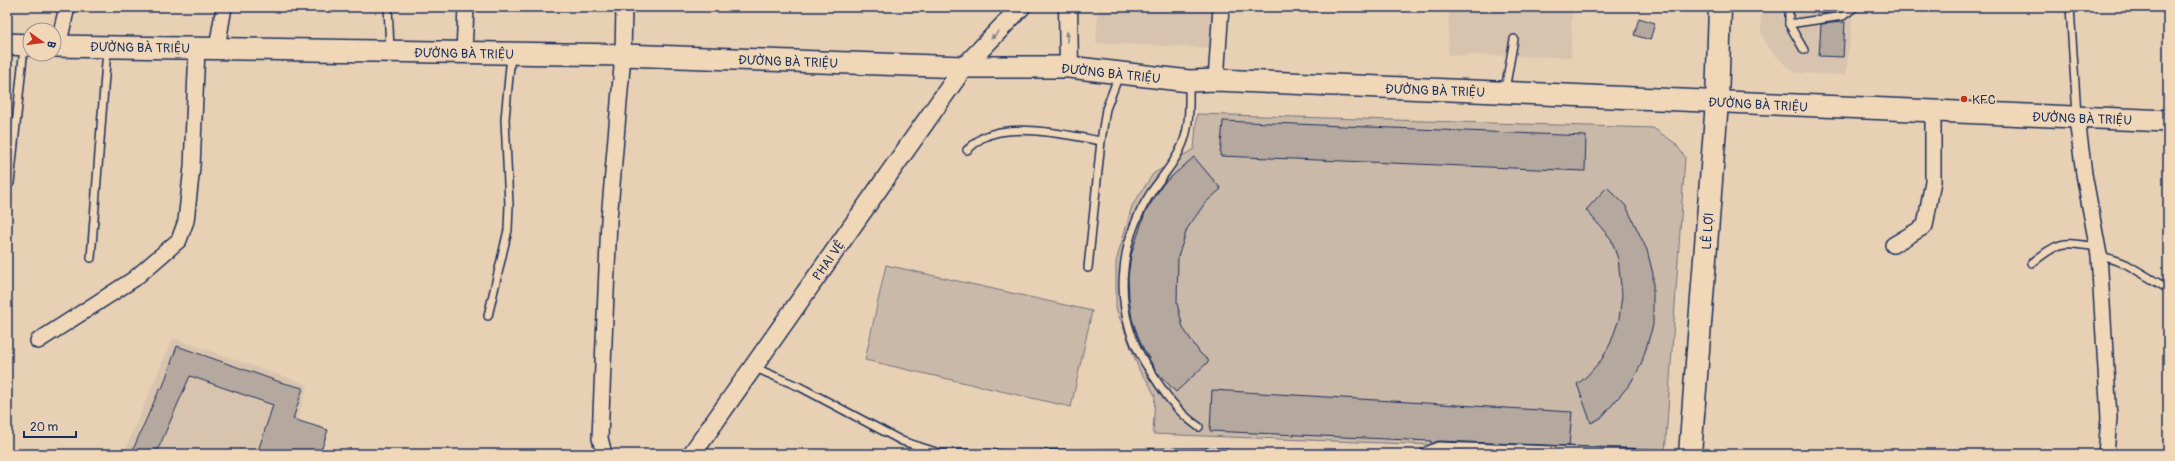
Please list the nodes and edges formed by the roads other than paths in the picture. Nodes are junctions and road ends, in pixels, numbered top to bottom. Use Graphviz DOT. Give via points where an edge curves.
graph roads {
  1 [pos="67,7"];
  2 [pos="224,7"];
  3 [pos="388,7"];
  4 [pos="466,7"];
  5 [pos="624,7"];
  6 [pos="1021,7"];
  7 [pos="1068,7"];
  8 [pos="1221,7"];
  9 [pos="1720,7"];
  10 [pos="1789,7"];
  11 [pos="1855,7"];
  12 [pos="2070,7"];
  13 [pos="1789,24"];
  14 [pos="62,25"];
  15 [pos="1514,39"];
  16 [pos="20,45"];
  17 [pos="62,46"];
  18 [pos="108,46"];
  19 [pos="207,48"];
  20 [pos="1804,50"];
  21 [pos="390,51"];
  22 [pos="464,53"];
  23 [pos="512,53"];
  24 [pos="623,55"];
  25 [pos="964,67"];
  26 [pos="1069,67"];
  27 [pos="1120,73"];
  28 [pos="1216,80"];
  29 [pos="1189,81"];
  30 [pos="1504,93"];
  31 [pos="1717,102"];
  32 [pos="1933,112"];
  33 [pos="2077,119"];
  34 [pos="2168,121"];
  35 [pos="1101,141"];
  36 [pos="967,150"];
  37 [pos="10,183"];
  38 [pos="1893,245"];
  39 [pos="2099,251"];
  40 [pos="91,258"];
  41 [pos="2032,263"];
  42 [pos="1088,268"];
  43 [pos="2165,288"];
  44 [pos="488,316"];
  45 [pos="38,340"];
  46 [pos="753,366"];
  47 [pos="1199,427"];
  48 [pos="1224,452"];
  49 [pos="604,454"];
  50 [pos="692,454"];
  51 [pos="1001,454"];
  52 [pos="1044,454"];
  53 [pos="1424,454"];
  54 [pos="1664,454"];
  55 [pos="1690,454"];
  56 [pos="2106,454"];
  1 -- 14 [label="street"];
  2 -- 19 [label="street"];
  3 -- 21 [label="lane"];
  4 -- 22 [label="street"];
  5 -- 24 [label="street"];
  6 -- 25 [label="street, PHAI VỆ, one-way"];
  26 -- 7 [label="street, one-way"];
  8 -- 28 [label="street"];
  9 -- 31 [label="main road, LÊ LỢI"];
  10 -- 13 [label="lane"];
  11 -- 13 [label="lane" via="1843,16"];
  12 -- 33 [label="lane"];
  13 -- 20 [label="lane"];
  15 -- 30 [label="lane"];
  16 -- 37 [label="lane"];
  17 -- 18 [label="main road, ĐƯỜNG BÀ TRIỆU"];
  18 -- 19 [label="main road, ĐƯỜNG BÀ TRIỆU"];
  18 -- 40 [label="lane"];
  19 -- 21 [label="main road, ĐƯỜNG BÀ TRIỆU"];
  19 -- 45 [label="street" via="186,221 179,240 134,279"];
  21 -- 22 [label="main road, ĐƯỜNG BÀ TRIỆU"];
  22 -- 23 [label="main road, ĐƯỜNG BÀ TRIỆU"];
  23 -- 24 [label="main road, ĐƯỜNG BÀ TRIỆU"];
  23 -- 44 [label="lane" via="505,119 508,230"];
  24 -- 25 [label="main road, ĐƯỜNG BÀ TRIỆU"];
  24 -- 49 [label="street" via="609,220 600,438"];
  25 -- 26 [label="main road, ĐƯỜNG BÀ TRIỆU"];
  25 -- 46 [label="street, PHAI VỆ"];
  26 -- 27 [label="main road, ĐƯỜNG BÀ TRIỆU"];
  27 -- 29 [label="main road, ĐƯỜNG BÀ TRIỆU"];
  27 -- 35 [label="lane" via="1106,109"];
  28 -- 29 [label="main road, ĐƯỜNG BÀ TRIỆU"];
  28 -- 30 [label="main road, ĐƯỜNG BÀ TRIỆU"];
  29 -- 47 [label="lane" via="1189,112 1185,137 1176,158 1151,192 1133,227 1126,249 1122,278 1127,324 1141,356 1167,398"];
  30 -- 31 [label="main road, ĐƯỜNG BÀ TRIỆU"];
  31 -- 32 [label="main road, ĐƯỜNG BÀ TRIỆU"];
  31 -- 55 [label="main road, LÊ LỢI"];
  32 -- 33 [label="main road, ĐƯỜNG BÀ TRIỆU"];
  32 -- 38 [label="street" via="1933,181 1925,226"];
  33 -- 34 [label="main road, ĐƯỜNG BÀ TRIỆU"];
  33 -- 39 [label="street" via="2084,174"];
  35 -- 36 [label="lane" via="1060,134 1005,131 982,138"];
  35 -- 42 [label="lane"];
  39 -- 41 [label="lane" via="2074,242 2063,243 2052,247"];
  39 -- 43 [label="lane"];
  39 -- 56 [label="street" via="2109,418"];
  46 -- 50 [label="street, PHAI VỆ"];
  46 -- 51 [label="lane" via="800,387 902,441 939,453"];
  48 -- 52 [label="lane"];
  53 -- 54 [label="lane" via="1438,446"];
}
